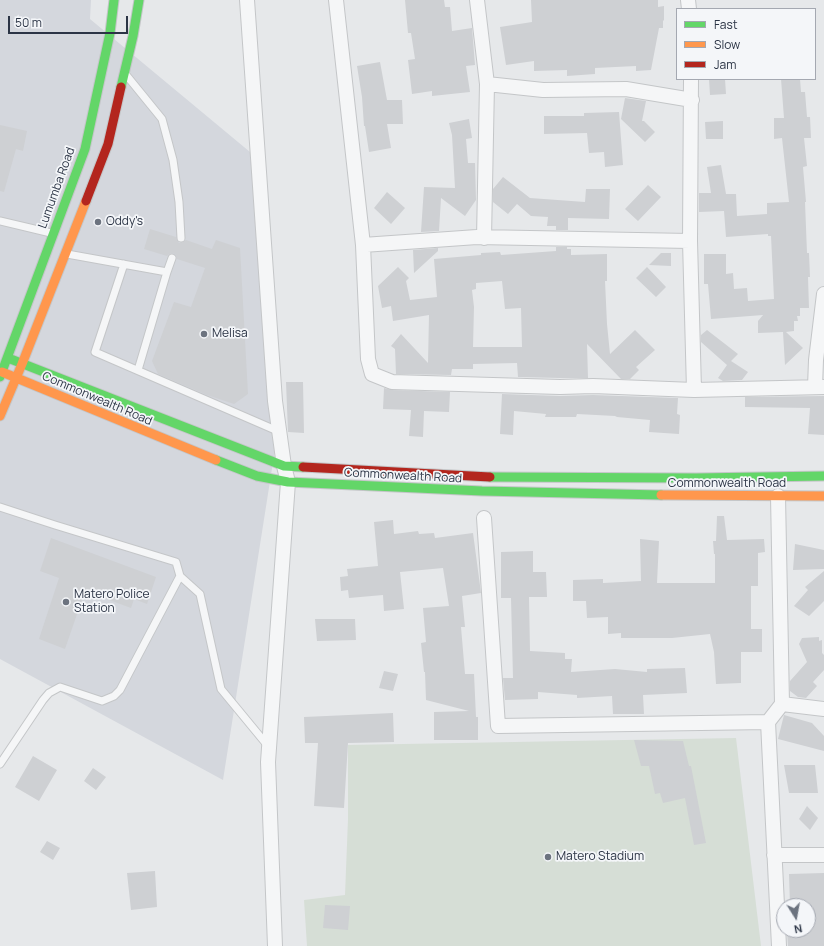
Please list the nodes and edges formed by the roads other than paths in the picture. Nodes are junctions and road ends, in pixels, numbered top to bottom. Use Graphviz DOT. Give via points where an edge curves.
graph roads {
  1 [pos="114,0"];
  2 [pos="139,0"];
  3 [pos="247,0"];
  4 [pos="336,0"];
  5 [pos="477,0"];
  6 [pos="124,73"];
  7 [pos="692,80"];
  8 [pos="487,84"];
  9 [pos="692,100"];
  10 [pos="0,221"];
  11 [pos="53,234"];
  12 [pos="181,238"];
  13 [pos="484,238"];
  14 [pos="690,242"];
  15 [pos="363,245"];
  16 [pos="65,253"];
  17 [pos="172,258"];
  18 [pos="124,264"];
  19 [pos="167,272"];
  20 [pos="824,294"];
  21 [pos="7,358"];
  22 [pos="22,364"];
  23 [pos="138,370"];
  24 [pos="1,375"];
  25 [pos="17,378"];
  26 [pos="819,387"];
  27 [pos="694,390"];
  28 [pos="0,416"];
  29 [pos="280,432"];
  30 [pos="284,466"];
  31 [pos="824,476"];
  32 [pos="288,482"];
  33 [pos="778,496"];
  34 [pos="824,496"];
  35 [pos="0,507"];
  36 [pos="484,518"];
  37 [pos="180,576"];
  38 [pos="782,704"];
  39 [pos="824,709"];
  40 [pos="768,722"];
  41 [pos="269,747"];
  42 [pos="0,764"];
  43 [pos="774,855"];
  44 [pos="824,855"];
  45 [pos="275,946"];
  46 [pos="779,946"];
  1 -- 11 [label="main road, Lumumba Road" via="110,33 85,149"];
  2 -- 6 [label="main road"];
  3 -- 29 [label="street" via="275,401"];
  4 -- 15 [label="street"];
  5 -- 8 [label="street"];
  6 -- 12 [label="lane" via="162,119 173,160"];
  6 -- 16 [label="main road" via="108,144"];
  7 -- 9 [label="street"];
  8 -- 9 [label="street" via="543,90 626,89"];
  8 -- 13 [label="street"];
  9 -- 14 [label="street"];
  10 -- 11 [label="lane"];
  11 -- 21 [label="main road, Lumumba Road"];
  13 -- 14 [label="street"];
  13 -- 15 [label="street"];
  14 -- 27 [label="street"];
  15 -- 27 [label="street" via="368,359 372,374 392,382"];
  16 -- 18 [label="lane"];
  16 -- 22 [label="main road"];
  17 -- 19 [label="lane"];
  18 -- 19 [label="lane"];
  18 -- 23 [label="lane" via="95,352"];
  19 -- 23 [label="lane"];
  20 -- 26 [label="street" via="816,360"];
  21 -- 22 [label="main road, Commonwealth Road"];
  21 -- 24 [label="main road, Lumumba Road"];
  22 -- 25 [label="main road"];
  22 -- 30 [label="main road, Commonwealth Road"];
  23 -- 29 [label="lane"];
  24 -- 25 [label="main road, Commonwealth Road"];
  25 -- 28 [label="main road"];
  25 -- 32 [label="main road, Commonwealth Road" via="197,453 257,476"];
  26 -- 27 [label="street"];
  29 -- 30 [label="street"];
  30 -- 31 [label="main road, Commonwealth Road" via="486,477"];
  30 -- 32 [label="street"];
  32 -- 33 [label="main road, Commonwealth Road" via="482,491"];
  32 -- 41 [label="street"];
  33 -- 34 [label="main road, Commonwealth Road"];
  33 -- 38 [label="street"];
  35 -- 37 [label="lane" via="176,562"];
  36 -- 40 [label="street" via="498,726"];
  37 -- 41 [label="lane" via="200,594 221,689"];
  37 -- 42 [label="lane" via="120,690 102,701 60,687 50,693"];
  38 -- 39 [label="street"];
  38 -- 40 [label="street"];
  40 -- 43 [label="street"];
  41 -- 45 [label="street"];
  43 -- 44 [label="street"];
  43 -- 46 [label="street"];
}
